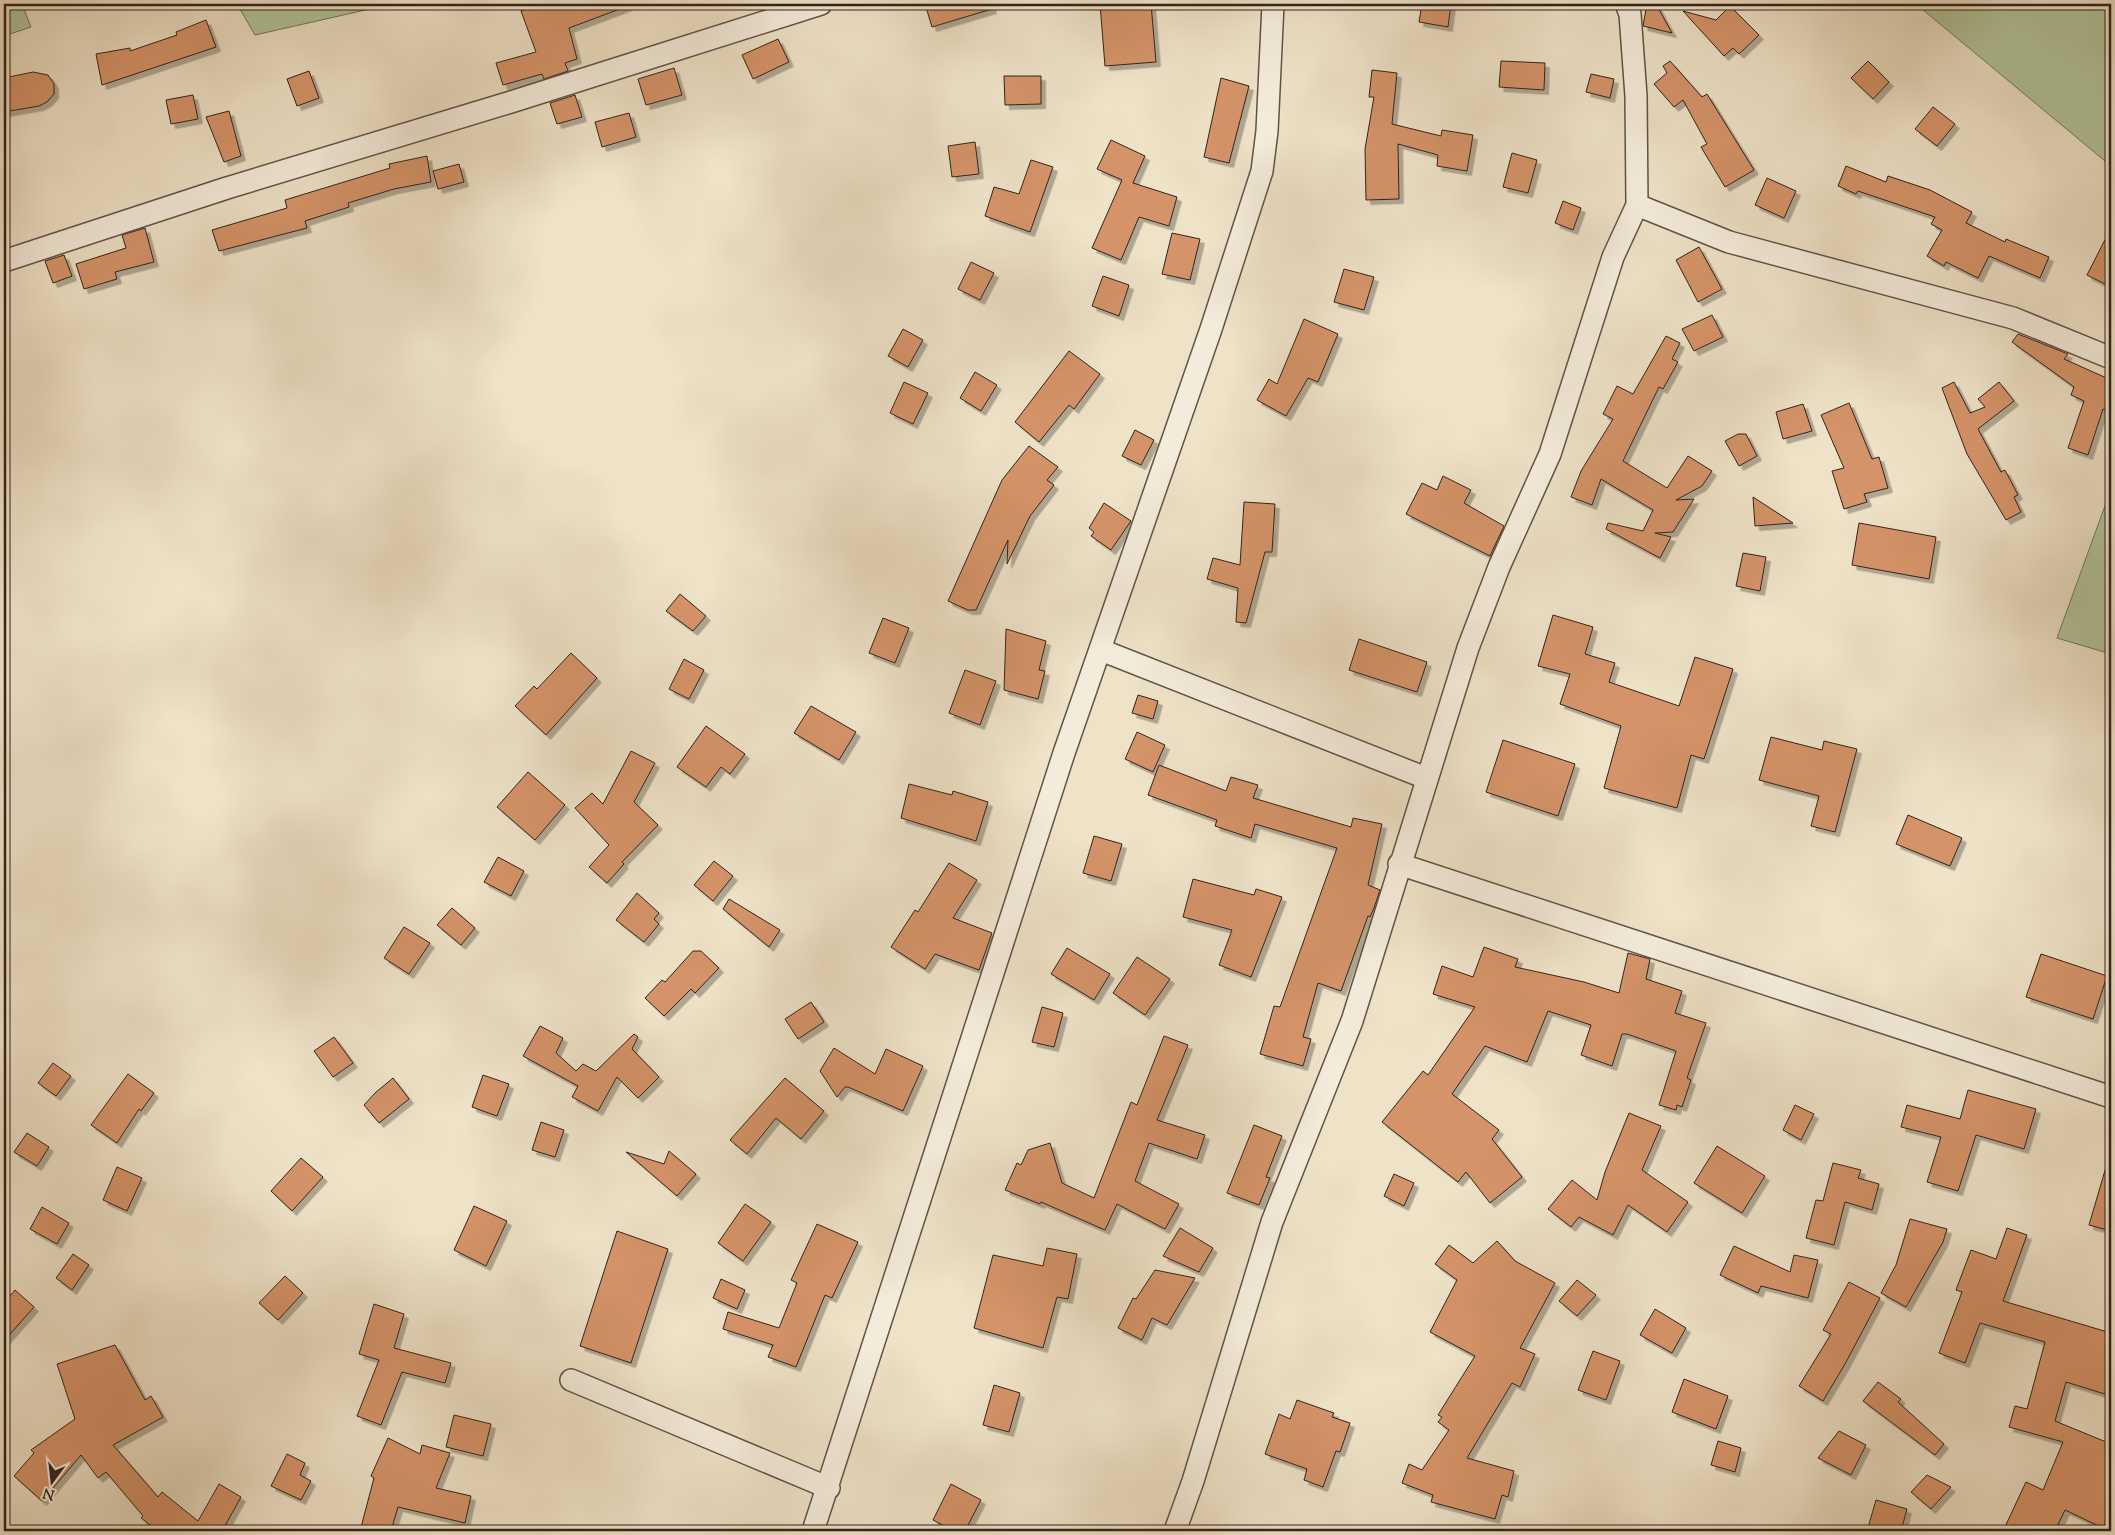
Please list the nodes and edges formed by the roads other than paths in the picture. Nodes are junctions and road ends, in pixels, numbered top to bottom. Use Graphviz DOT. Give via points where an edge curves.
graph roads {
  1 [pos="821,4"];
  2 [pos="1273,4"];
  3 [pos="1626,4"];
  4 [pos="1637,205"];
  5 [pos="4,261"];
  6 [pos="2111,358"];
  7 [pos="1101,650"];
  8 [pos="1426,778"];
  9 [pos="1399,864"];
  10 [pos="2111,1098"];
  11 [pos="571,1380"];
  12 [pos="829,1488"];
  13 [pos="814,1531"];
  14 [pos="1175,1531"];
  1 -- 5 [label="street" via="227,188"];
  2 -- 7 [label="street" via="1268,130 1262,171"];
  3 -- 4 [label="street" via="1630,14 1636,96"];
  4 -- 6 [label="street" via="1729,242 2013,318"];
  4 -- 8 [label="street" via="1613,257 1550,454 1499,567 1468,648"];
  7 -- 8 [label="street"];
  7 -- 12 [label="street" via="1007,927"];
  8 -- 9 [label="street"];
  9 -- 10 [label="street"];
  9 -- 14 [label="street" via="1352,1021 1272,1222"];
  11 -- 12 [label="street"];
  12 -- 13 [label="street"];
}
